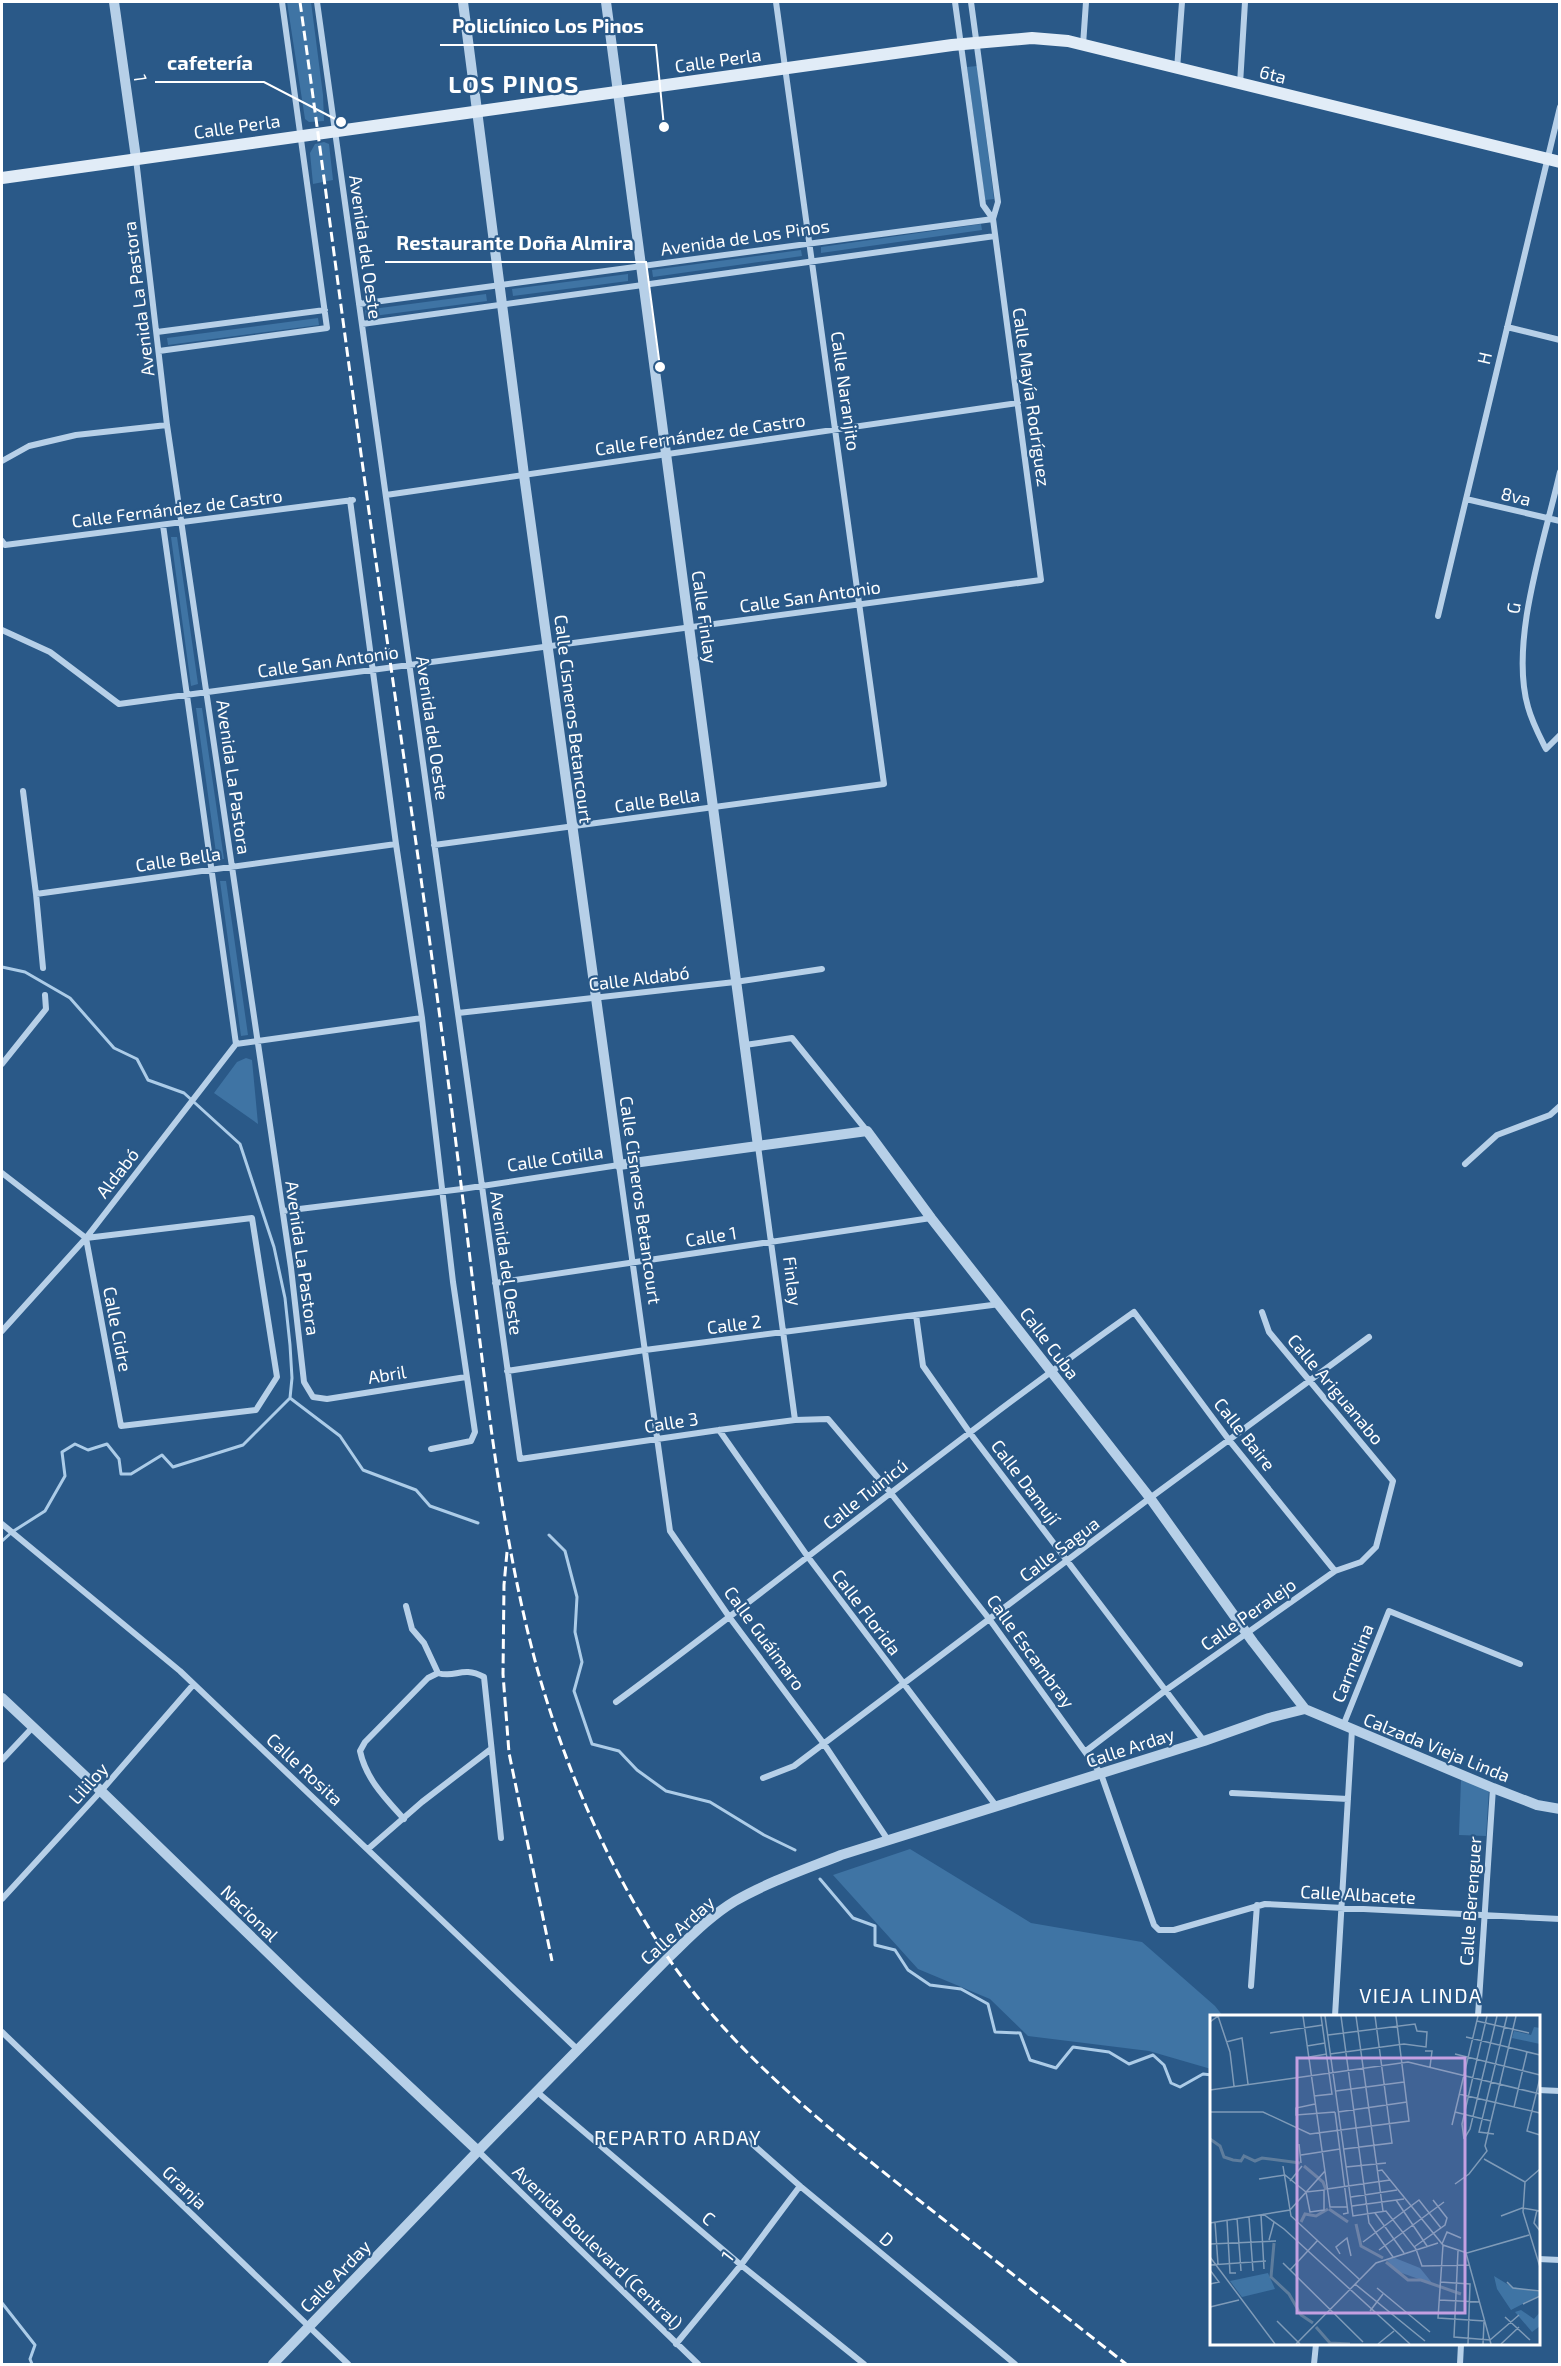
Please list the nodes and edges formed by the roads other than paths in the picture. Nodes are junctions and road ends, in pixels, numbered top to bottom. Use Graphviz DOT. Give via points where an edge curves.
graph roads {
  1 [pos="114,2"];
  2 [pos="282,2"];
  3 [pos="317,2"];
  4 [pos="463,2"];
  5 [pos="606,2"];
  6 [pos="776,2"];
  7 [pos="955,2"];
  8 [pos="971,2"];
  9 [pos="1086,2"];
  10 [pos="1182,2"];
  11 [pos="1245,2"];
  12 [pos="976,42"];
  13 [pos="961,44"];
  14 [pos="1083,45"];
  15 [pos="786,69"];
  16 [pos="1177,69"];
  17 [pos="1240,84"];
  18 [pos="618,91"];
  19 [pos="1560,107"];
  20 [pos="478,110"];
  21 [pos="335,130"];
  22 [pos="301,135"];
  23 [pos="136,158"];
  24 [pos="1553,161"];
  25 [pos="2,178"];
  26 [pos="993,219"];
  27 [pos="995,236"];
  28 [pos="811,243"];
  29 [pos="813,261"];
  30 [pos="642,266"];
  31 [pos="499,285"];
  32 [pos="644,285"];
  33 [pos="359,304"];
  34 [pos="501,304"];
  35 [pos="325,310"];
  36 [pos="362,324"];
  37 [pos="1507,327"];
  38 [pos="157,332"];
  39 [pos="1560,340"];
  40 [pos="159,351"];
  41 [pos="1018,403"];
  42 [pos="167,425"];
  43 [pos="837,429"];
  44 [pos="667,454"];
  45 [pos="2,461"];
  46 [pos="1560,472"];
  47 [pos="524,475"];
  48 [pos="386,495"];
  49 [pos="1466,499"];
  50 [pos="1549,519"];
  51 [pos="1560,521"];
  52 [pos="182,523"];
  53 [pos="163,525"];
  54 [pos="3,543"];
  55 [pos="1041,580"];
  56 [pos="861,604"];
  57 [pos="1438,616"];
  58 [pos="690,627"];
  59 [pos="2,630"];
  60 [pos="548,646"];
  61 [pos="409,665"];
  62 [pos="372,670"];
  63 [pos="206,693"];
  64 [pos="187,695"];
  65 [pos="1560,735"];
  66 [pos="884,784"];
  67 [pos="23,791"];
  68 [pos="714,807"];
  69 [pos="571,826"];
  70 [pos="396,844"];
  71 [pos="434,845"];
  72 [pos="231,866"];
  73 [pos="211,869"];
  74 [pos="36,894"];
  75 [pos="43,968"];
  76 [pos="822,969"];
  77 [pos="735,982"];
  78 [pos="45,995"];
  79 [pos="598,999"];
  80 [pos="458,1013"];
  81 [pos="423,1018"];
  82 [pos="257,1042"];
  83 [pos="236,1044"];
  84 [pos="745,1045"];
  85 [pos="2,1064"];
  86 [pos="1560,1106"];
  87 [pos="867,1131"];
  88 [pos="758,1146"];
  89 [pos="1465,1164"];
  90 [pos="619,1165"];
  91 [pos="2,1173"];
  92 [pos="482,1186"];
  93 [pos="444,1192"];
  94 [pos="283,1211"];
  95 [pos="931,1218"];
  96 [pos="86,1238"];
  97 [pos="771,1242"];
  98 [pos="633,1263"];
  99 [pos="495,1283"];
  100 [pos="1000,1304"];
  101 [pos="1134,1312"];
  102 [pos="1262,1312"];
  103 [pos="916,1315"];
  104 [pos="2,1331"];
  105 [pos="783,1333"];
  106 [pos="1369,1337"];
  107 [pos="645,1350"];
  108 [pos="507,1371"];
  109 [pos="1051,1371"];
  110 [pos="466,1377"];
  111 [pos="1308,1381"];
  112 [pos="313,1397"];
  113 [pos="828,1419"];
  114 [pos="795,1420"];
  115 [pos="719,1430"];
  116 [pos="970,1433"];
  117 [pos="657,1439"];
  118 [pos="1229,1440"];
  119 [pos="431,1449"];
  120 [pos="520,1460"];
  121 [pos="1393,1481"];
  122 [pos="890,1492"];
  123 [pos="1150,1498"];
  124 [pos="3,1525"];
  125 [pos="808,1557"];
  126 [pos="1067,1562"];
  127 [pos="1335,1571"];
  128 [pos="406,1606"];
  129 [pos="730,1618"];
  130 [pos="990,1620"];
  131 [pos="1247,1633"];
  132 [pos="1521,1664"];
  133 [pos="438,1673"];
  134 [pos="194,1685"];
  135 [pos="903,1685"];
  136 [pos="1166,1690"];
  137 [pos="2,1698"];
  138 [pos="616,1702"];
  139 [pos="1305,1709"];
  140 [pos="32,1728"];
  141 [pos="1348,1728"];
  142 [pos="1204,1741"];
  143 [pos="824,1744"];
  144 [pos="490,1749"];
  145 [pos="1086,1751"];
  146 [pos="2,1760"];
  147 [pos="1101,1774"];
  148 [pos="763,1778"];
  149 [pos="1493,1788"];
  150 [pos="101,1791"];
  151 [pos="1232,1793"];
  152 [pos="1348,1799"];
  153 [pos="997,1807"];
  154 [pos="1560,1809"];
  155 [pos="404,1818"];
  156 [pos="501,1838"];
  157 [pos="888,1840"];
  158 [pos="368,1849"];
  159 [pos="2,1899"];
  160 [pos="1257,1905"];
  161 [pos="1341,1907"];
  162 [pos="1484,1915"];
  163 [pos="1560,1919"];
  164 [pos="1159,1930"];
  165 [pos="1251,1986"];
  166 [pos="1335,2015"];
  167 [pos="1478,2015"];
  168 [pos="2,2032"];
  169 [pos="577,2049"];
  170 [pos="1540,2090"];
  171 [pos="536,2091"];
  172 [pos="1560,2091"];
  173 [pos="741,2134"];
  174 [pos="478,2151"];
  175 [pos="800,2186"];
  176 [pos="1540,2259"];
  177 [pos="1560,2260"];
  178 [pos="741,2265"];
  179 [pos="309,2326"];
  180 [pos="676,2344"];
  181 [pos="1316,2345"];
  182 [pos="1461,2345"];
  183 [pos="273,2364"];
  184 [pos="348,2364"];
  185 [pos="698,2364"];
  186 [pos="864,2364"];
  187 [pos="1015,2364"];
  188 [pos="1314,2364"];
  189 [pos="1460,2364"];
  1 -- 23 [label="street, 1"];
  2 -- 22 [label="street"];
  3 -- 21 [label="street, Avenida del Oeste"];
  4 -- 20 [label="street, Calle Cisneros Betancourt"];
  5 -- 18 [label="street"];
  6 -- 15 [label="street, Calle Naranjito"];
  7 -- 13 [label="street, Calle Mayía Rodríguez"];
  8 -- 12 [label="street, Calle Mayía Rodríguez"];
  9 -- 14 [label="street"];
  10 -- 16 [label="street"];
  11 -- 17 [label="street"];
  12 -- 13 [label="main road, Calle Perla"];
  12 -- 14 [label="main road, 6ta" via="1032,38"];
  12 -- 26 [label="street, Calle Mayía Rodríguez" via="998,202"];
  13 -- 15 [label="main road, Calle Perla"];
  13 -- 26 [label="street, Calle Mayía Rodríguez" via="983,205"];
  14 -- 16 [label="main road, 6ta"];
  15 -- 18 [label="main road, Calle Perla"];
  15 -- 28 [label="street, Calle Naranjito"];
  16 -- 17 [label="main road, 6ta"];
  17 -- 24 [label="main road, 6ta"];
  18 -- 20 [label="main road, Calle Perla"];
  18 -- 30 [label="street, Calle Finlay"];
  19 -- 24 [label="street, H"];
  20 -- 21 [label="main road, Calle Perla"];
  20 -- 31 [label="street, Calle Cisneros Betancourt"];
  21 -- 22 [label="main road, Calle Perla"];
  21 -- 33 [label="street, Avenida del Oeste"];
  22 -- 23 [label="main road, Calle Perla"];
  22 -- 35 [label="street"];
  23 -- 25 [label="main road, Calle Perla"];
  23 -- 38 [label="street, Avenida La Pastora"];
  24 -- 37 [label="street, H"];
  26 -- 27 [label="street, Calle Mayía Rodríguez"];
  26 -- 28 [label="street, Avenida de Los Pinos"];
  27 -- 29 [label="street, Avenida de Los Pinos"];
  27 -- 41 [label="street, Calle Mayía Rodríguez"];
  28 -- 29 [label="street, Calle Naranjito"];
  28 -- 30 [label="street, Avenida de Los Pinos"];
  29 -- 32 [label="street, Avenida de Los Pinos"];
  29 -- 43 [label="street, Calle Naranjito"];
  30 -- 31 [label="street, Avenida de Los Pinos"];
  30 -- 32 [label="street, Calle Finlay"];
  31 -- 33 [label="street, Avenida de Los Pinos"];
  31 -- 34 [label="street, Calle Cisneros Betancourt"];
  32 -- 34 [label="street, Avenida de Los Pinos"];
  32 -- 44 [label="street, Calle Finlay"];
  33 -- 36 [label="street, Avenida del Oeste"];
  34 -- 36 [label="street, Avenida de Los Pinos"];
  34 -- 47 [label="street, Calle Cisneros Betancourt"];
  35 -- 38 [label="street"];
  35 -- 40 [label="street" via="327,328"];
  36 -- 48 [label="street, Avenida del Oeste"];
  37 -- 39 [label="street"];
  37 -- 49 [label="street, H"];
  38 -- 40 [label="street, Avenida La Pastora"];
  40 -- 42 [label="street, Avenida La Pastora"];
  41 -- 43 [label="street, Calle Fernández de Castro"];
  41 -- 55 [label="street, Calle Mayía Rodríguez"];
  42 -- 45 [label="street" via="76,435 29,446"];
  42 -- 52 [label="street, Avenida La Pastora"];
  43 -- 44 [label="street, Calle Fernández de Castro"];
  43 -- 56 [label="street, Calle Naranjito"];
  44 -- 47 [label="street, Calle Fernández de Castro"];
  44 -- 58 [label="street, Calle Finlay"];
  46 -- 50 [label="street, G"];
  47 -- 48 [label="street, Calle Fernández de Castro"];
  47 -- 60 [label="street, Calle Cisneros Betancourt"];
  48 -- 61 [label="street, Avenida del Oeste"];
  49 -- 50 [label="street, 8va"];
  49 -- 57 [label="street, H"];
  50 -- 51 [label="street, 8va"];
  50 -- 65 [label="street, G" via="1528,606 1522,658 1527,706 1546,749"];
  52 -- 53 [label="street, Calle Fernández de Castro"];
  52 -- 62 [label="street, Calle Fernández de Castro" via="351,500"];
  52 -- 63 [label="street, Avenida La Pastora"];
  53 -- 54 [label="street, Calle Fernández de Castro"];
  53 -- 64 [label="street, Avenida La Pastora"];
  55 -- 56 [label="street, Calle San Antonio"];
  56 -- 58 [label="street, Calle San Antonio"];
  56 -- 66 [label="street, Calle Naranjito"];
  58 -- 60 [label="street, Calle San Antonio"];
  58 -- 68 [label="street, Calle Finlay"];
  59 -- 64 [label="street, Calle San Antonio" via="50,652 119,704"];
  60 -- 61 [label="street, Calle San Antonio"];
  60 -- 69 [label="street, Calle Cisneros Betancourt"];
  61 -- 62 [label="street, Calle San Antonio"];
  61 -- 71 [label="street, Avenida del Oeste"];
  62 -- 63 [label="street, Calle San Antonio"];
  62 -- 70 [label="street"];
  63 -- 64 [label="street, Calle San Antonio"];
  63 -- 72 [label="street, Avenida La Pastora"];
  64 -- 73 [label="street, Avenida La Pastora"];
  66 -- 68 [label="street, Calle Bella"];
  67 -- 74 [label="street"];
  68 -- 69 [label="street, Calle Bella"];
  68 -- 77 [label="street, Calle Finlay"];
  69 -- 71 [label="street, Calle Bella"];
  69 -- 79 [label="street, Calle Cisneros Betancourt"];
  70 -- 72 [label="street, Calle Bella"];
  70 -- 81 [label="street"];
  71 -- 80 [label="street, Avenida del Oeste"];
  72 -- 73 [label="street, Calle Bella"];
  72 -- 82 [label="street, Avenida La Pastora"];
  73 -- 74 [label="street, Calle Bella"];
  73 -- 83 [label="street, Avenida La Pastora"];
  74 -- 75 [label="street"];
  76 -- 77 [label="street, Calle Aldabó"];
  77 -- 79 [label="street, Calle Aldabó"];
  77 -- 84 [label="street, Calle Finlay"];
  78 -- 85 [label="street" via="46,1009"];
  79 -- 80 [label="street, Calle Aldabó"];
  79 -- 90 [label="street, Calle Cisneros Betancourt"];
  80 -- 92 [label="street, Avenida del Oeste"];
  81 -- 82 [label="street"];
  81 -- 93 [label="street"];
  82 -- 83 [label="street"];
  82 -- 94 [label="street, Avenida La Pastora"];
  83 -- 96 [label="street, Aldabó"];
  84 -- 87 [label="street, Calle Cuba" via="792,1038"];
  84 -- 88 [label="street, Calle Finlay"];
  86 -- 89 [label="street" via="1550,1115 1497,1135"];
  87 -- 88 [label="street, Calle Cotilla"];
  87 -- 95 [label="street, Calle Cuba"];
  88 -- 90 [label="street, Calle Cotilla"];
  88 -- 97 [label="street, Finlay"];
  90 -- 92 [label="street, Calle Cotilla"];
  90 -- 98 [label="street, Calle Cisneros Betancourt"];
  91 -- 96 [label="street"];
  92 -- 93 [label="street, Calle Cotilla"];
  92 -- 99 [label="street, Avenida del Oeste"];
  93 -- 94 [label="street, Calle Cotilla"];
  93 -- 110 [label="street"];
  94 -- 112 [label="street, Avenida La Pastora" via="304,1382"];
  95 -- 97 [label="street, Calle 1"];
  95 -- 100 [label="street, Calle Cuba"];
  96 -- 96 [label="street, Calle Cidre" via="121,1426 256,1410 277,1377 252,1218"];
  96 -- 104 [label="street, Aldabó"];
  97 -- 98 [label="street, Calle 1"];
  97 -- 105 [label="street, Finlay"];
  98 -- 99 [label="street, Calle 1"];
  98 -- 107 [label="street, Calle Cisneros Betancourt"];
  99 -- 108 [label="street, Avenida del Oeste"];
  100 -- 103 [label="street, Calle 2"];
  100 -- 109 [label="street, Calle Cuba"];
  101 -- 109 [label="street, Calle Tuinicú"];
  101 -- 118 [label="street, Calle Baire"];
  102 -- 111 [label="street, Calle Ariguanabo" via="1269,1332"];
  103 -- 105 [label="street, Calle 2"];
  103 -- 116 [label="street, Calle Damují" via="923,1366"];
  105 -- 107 [label="street, Calle 2"];
  105 -- 114 [label="street, Finlay"];
  106 -- 111 [label="street, Calle Sagua"];
  107 -- 108 [label="street, Calle 2"];
  107 -- 117 [label="street, Calle Cisneros Betancourt"];
  108 -- 120 [label="street, Avenida del Oeste"];
  109 -- 116 [label="street, Calle Tuinicú"];
  109 -- 123 [label="street, Calle Cuba"];
  110 -- 112 [label="street, Abril" via="327,1399"];
  110 -- 119 [label="street" via="475,1432 471,1441"];
  111 -- 118 [label="street, Calle Sagua"];
  111 -- 121 [label="street, Calle Ariguanabo"];
  113 -- 114 [label="street, Calle 3"];
  113 -- 122 [label="street, Calle Escambray"];
  114 -- 115 [label="street, Calle 3"];
  115 -- 117 [label="street, Calle 3"];
  115 -- 125 [label="street, Calle Florida"];
  116 -- 122 [label="street, Calle Tuinicú"];
  116 -- 126 [label="street, Calle Damují"];
  117 -- 120 [label="street, Calle 3"];
  117 -- 129 [label="street, Calle Guáimaro" via="670,1531"];
  118 -- 123 [label="street, Calle Sagua"];
  118 -- 127 [label="street, Calle Baire"];
  121 -- 127 [label="street, Calle Peralejo" via="1376,1547 1361,1562"];
  122 -- 125 [label="street, Calle Tuinicú"];
  122 -- 130 [label="street, Calle Escambray"];
  123 -- 126 [label="street, Calle Sagua"];
  123 -- 131 [label="street, Calle Cuba"];
  124 -- 134 [label="street, Calle Rosita"];
  125 -- 129 [label="street, Calle Tuinicú"];
  125 -- 135 [label="street, Calle Florida"];
  126 -- 130 [label="street, Calle Sagua"];
  126 -- 136 [label="street, Calle Damují"];
  127 -- 131 [label="street, Calle Peralejo"];
  128 -- 133 [label="street" via="412,1629 424,1643"];
  129 -- 138 [label="street, Calle Tuinicú"];
  129 -- 143 [label="street, Calle Guáimaro"];
  130 -- 135 [label="street, Calle Sagua"];
  130 -- 145 [label="street, Calle Escambray"];
  131 -- 136 [label="street, Calle Peralejo"];
  131 -- 139 [label="street, Calle Cuba"];
  132 -- 141 [label="street, Carmelina" via="1389,1611"];
  133 -- 144 [label="street" via="468,1670 484,1677"];
  133 -- 155 [label="street" via="428,1678 360,1751 378,1792"];
  134 -- 150 [label="street, Lililoy"];
  134 -- 158 [label="street, Calle Rosita"];
  135 -- 143 [label="street, Calle Sagua"];
  135 -- 153 [label="street, Calle Florida"];
  136 -- 142 [label="street, Calle Damují"];
  136 -- 145 [label="street, Calle Peralejo"];
  137 -- 140 [label="street, Nacional"];
  139 -- 141 [label="street, Calzada Vieja Linda"];
  139 -- 142 [label="street, Calle Arday"];
  140 -- 146 [label="street"];
  140 -- 150 [label="street, Nacional"];
  141 -- 149 [label="street, Calzada Vieja Linda"];
  141 -- 152 [label="street, Carmelina"];
  142 -- 147 [label="street, Calle Arday"];
  143 -- 148 [label="street, Calle Sagua" via="794,1766"];
  143 -- 157 [label="street, Calle Guáimaro"];
  144 -- 155 [label="street"];
  144 -- 156 [label="street"];
  145 -- 147 [label="street, Calle Escambray"];
  147 -- 153 [label="street, Calle Arday"];
  147 -- 164 [label="street, Calle Escambray"];
  149 -- 154 [label="street, Calzada Vieja Linda" via="1537,1805"];
  149 -- 162 [label="street, Calle Berenguer"];
  150 -- 159 [label="street, Lililoy"];
  150 -- 174 [label="street, Nacional"];
  151 -- 152 [label="street"];
  152 -- 161 [label="street, Carmelina"];
  153 -- 157 [label="street, Calle Arday"];
  155 -- 158 [label="street"];
  157 -- 169 [label="street, Calle Arday" via="790,1875 734,1902 700,1928"];
  158 -- 169 [label="street, Calle Rosita"];
  160 -- 161 [label="street, Calle Albacete"];
  160 -- 164 [label="street, Calle Albacete" via="1174,1930"];
  160 -- 165 [label="street"];
  161 -- 162 [label="street, Calle Albacete"];
  161 -- 166 [label="street, Carmelina"];
  162 -- 163 [label="street, Calle Albacete"];
  162 -- 167 [label="street, Calle Berenguer"];
  168 -- 179 [label="street, Granja"];
  169 -- 171 [label="street, Calle Arday"];
  170 -- 172 [label="street"];
  171 -- 174 [label="street, Calle Arday"];
  171 -- 178 [label="street, C"];
  173 -- 175 [label="street, D"];
  174 -- 179 [label="street, Calle Arday"];
  174 -- 180 [label="street, Avenida Boulevard (Central)"];
  175 -- 178 [label="street, 1"];
  175 -- 187 [label="street, D"];
  176 -- 177 [label="street"];
  178 -- 180 [label="street, 1"];
  178 -- 186 [label="street, C"];
  179 -- 183 [label="street, Calle Arday"];
  179 -- 184 [label="street, Granja"];
  180 -- 185 [label="street, Avenida Boulevard (Central)"];
  181 -- 188 [label="street"];
  182 -- 189 [label="street"];
}
